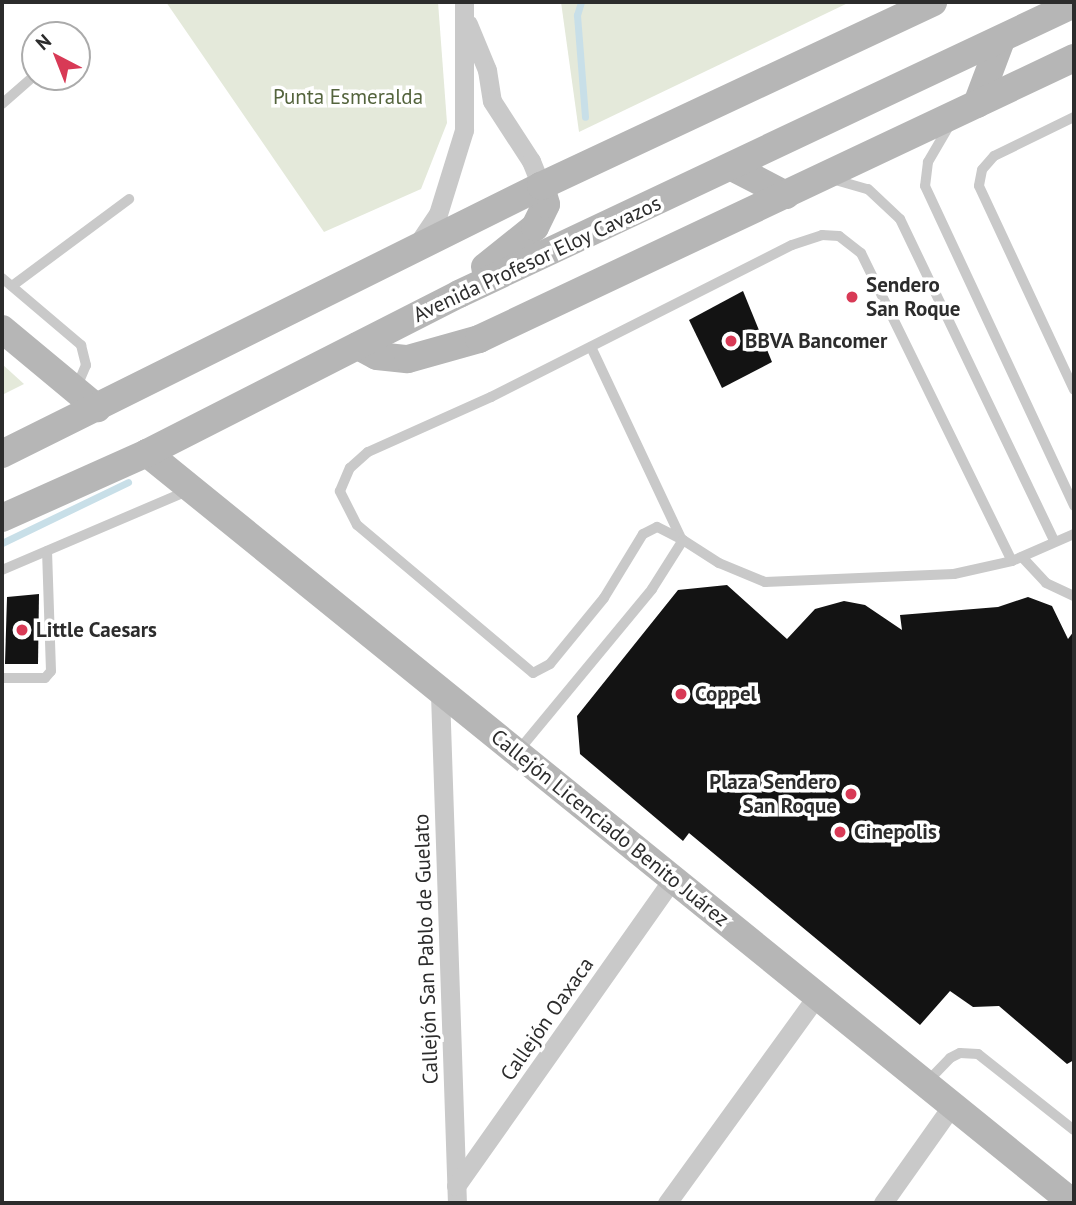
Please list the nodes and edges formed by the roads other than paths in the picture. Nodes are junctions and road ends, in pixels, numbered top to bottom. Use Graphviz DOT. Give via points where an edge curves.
graph roads {
  1 [pos="933,2"];
  2 [pos="1074,4"];
  3 [pos="465,11"];
  4 [pos="1001,40"];
  5 [pos="1074,58"];
  6 [pos="21,87"];
  7 [pos="2,104"];
  8 [pos="966,109"];
  9 [pos="1074,117"];
  10 [pos="732,167"];
  11 [pos="825,177"];
  12 [pos="541,186"];
  13 [pos="786,195"];
  14 [pos="129,199"];
  15 [pos="415,248"];
  16 [pos="2,278"];
  17 [pos="12,286"];
  18 [pos="459,294"];
  19 [pos="2,329"];
  20 [pos="358,346"];
  21 [pos="592,347"];
  22 [pos="75,390"];
  23 [pos="1074,390"];
  24 [pos="97,408"];
  25 [pos="147,453"];
  26 [pos="2,454"];
  27 [pos="193,488"];
  28 [pos="1074,506"];
  29 [pos="2,518"];
  30 [pos="1074,534"];
  31 [pos="683,540"];
  32 [pos="1055,542"];
  33 [pos="47,551"];
  34 [pos="1017,559"];
  35 [pos="2,570"];
  36 [pos="1074,596"];
  37 [pos="2,678"];
  38 [pos="440,694"];
  39 [pos="516,753"];
  40 [pos="674,877"];
  41 [pos="817,996"];
  42 [pos="925,1085"];
  43 [pos="951,1107"];
  44 [pos="1074,1130"];
  45 [pos="456,1195"];
  46 [pos="667,1203"];
  47 [pos="883,1203"];
  48 [pos="1073,1203"];
  1 -- 12 [label="main road"];
  2 -- 4 [label="main road, Avenida Profesor Eloy Cavazos"];
  3 -- 12 [label="street" via="487,70 492,101 531,161"];
  3 -- 15 [label="street" via="464,130 438,214"];
  4 -- 8 [label="main road"];
  4 -- 10 [label="main road, Avenida Profesor Eloy Cavazos"];
  5 -- 8 [label="main road"];
  6 -- 7 [label="lane"];
  8 -- 11 [label="main road"];
  8 -- 28 [label="lane" via="928,162 925,186"];
  9 -- 23 [label="lane" via="994,156 982,170 979,186"];
  10 -- 13 [label="main road"];
  10 -- 18 [label="main road, Avenida Profesor Eloy Cavazos"];
  11 -- 13 [label="main road"];
  11 -- 32 [label="lane" via="868,189 900,219"];
  12 -- 15 [label="main road"];
  12 -- 18 [label="main road" via="546,204 535,226 477,272"];
  13 -- 20 [label="main road" via="479,339 400,359 377,356"];
  14 -- 17 [label="lane"];
  15 -- 24 [label="main road"];
  16 -- 17 [label="lane"];
  17 -- 22 [label="lane" via="84,350 86,365"];
  18 -- 20 [label="main road, Avenida Profesor Eloy Cavazos"];
  19 -- 22 [label="main road"];
  20 -- 25 [label="main road, Avenida Profesor Eloy Cavazos"];
  21 -- 31 [label="lane"];
  21 -- 31 [label="lane" via="368,453 342,480 340,491 347,513 533,673 550,664 604,598 643,534 657,527"];
  21 -- 34 [label="lane" via="792,245 822,235 839,236 861,253"];
  22 -- 24 [label="main road"];
  24 -- 26 [label="main road"];
  25 -- 27 [label="main road, Callejón Licenciado Benito Juárez"];
  25 -- 29 [label="main road, Avenida Profesor Eloy Cavazos"];
  27 -- 33 [label="lane"];
  27 -- 38 [label="main road, Callejón Licenciado Benito Juárez"];
  30 -- 32 [label="lane"];
  31 -- 34 [label="lane" via="719,563 765,582 954,574"];
  31 -- 39 [label="lane" via="652,589"];
  32 -- 34 [label="lane"];
  33 -- 35 [label="lane"];
  33 -- 37 [label="lane" via="51,671 45,678"];
  34 -- 36 [label="lane" via="1046,583"];
  38 -- 39 [label="main road, Callejón Licenciado Benito Juárez"];
  38 -- 45 [label="street, Callejón San Pablo de Guelato"];
  39 -- 40 [label="main road, Callejón Licenciado Benito Juárez"];
  40 -- 41 [label="main road, Callejón Licenciado Benito Juárez"];
  40 -- 45 [label="street, Callejón Oaxaca"];
  41 -- 42 [label="main road, Callejón Licenciado Benito Juárez"];
  41 -- 46 [label="street"];
  42 -- 43 [label="main road, Callejón Licenciado Benito Juárez"];
  42 -- 44 [label="lane" via="950,1058 960,1053 978,1054"];
  43 -- 47 [label="street"];
  43 -- 48 [label="main road, Callejón Licenciado Benito Juárez"];
}
